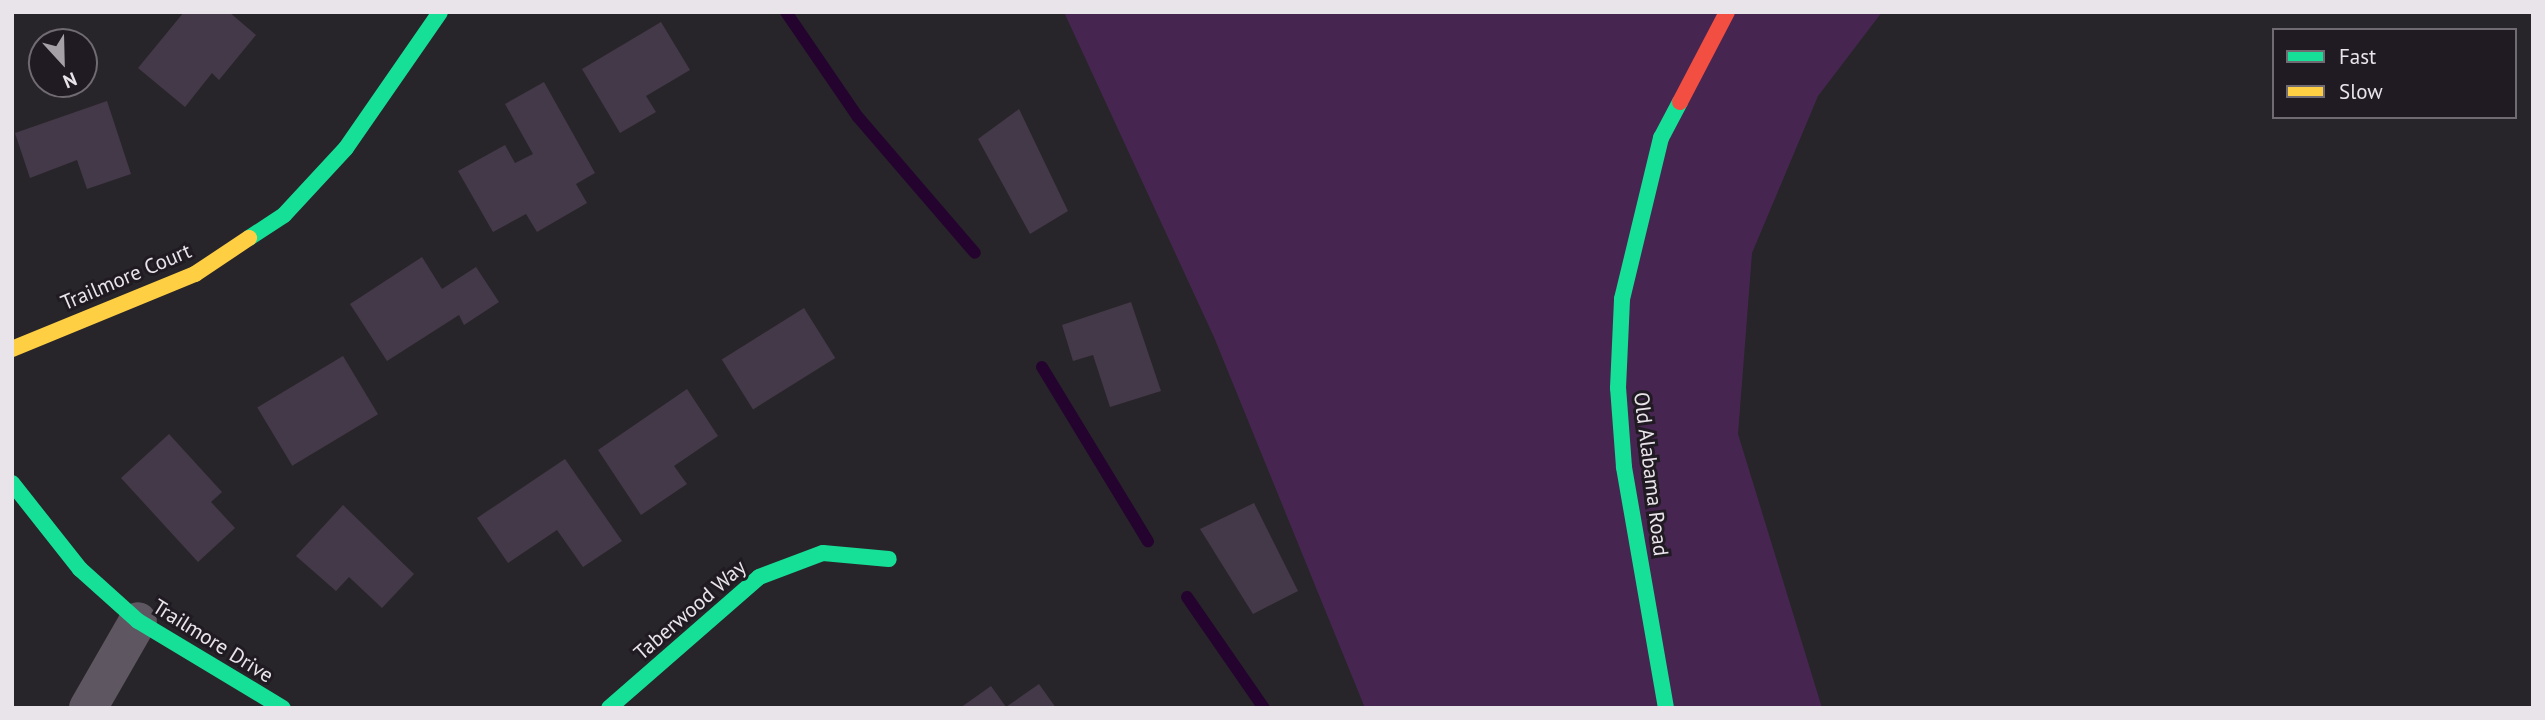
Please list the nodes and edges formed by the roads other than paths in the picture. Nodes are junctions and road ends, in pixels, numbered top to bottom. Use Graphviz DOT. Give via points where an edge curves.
graph roads {
  1 [pos="440,12"];
  2 [pos="1727,12"];
  3 [pos="12,349"];
  4 [pos="12,483"];
  5 [pos="889,559"];
  6 [pos="138,621"];
  7 [pos="88,708"];
  8 [pos="283,708"];
  9 [pos="609,708"];
  10 [pos="1666,708"];
  1 -- 3 [label="street, Trailmore Court" via="346,148 284,215 195,274"];
  2 -- 10 [label="street, Old Alabama Road" via="1661,138 1622,299 1618,388 1624,467"];
  4 -- 6 [label="street, Trailmore Drive" via="80,569"];
  5 -- 9 [label="street, Taberwood Way" via="823,553 759,577"];
  6 -- 7 [label="street"];
  6 -- 8 [label="street, Trailmore Drive"];
}
